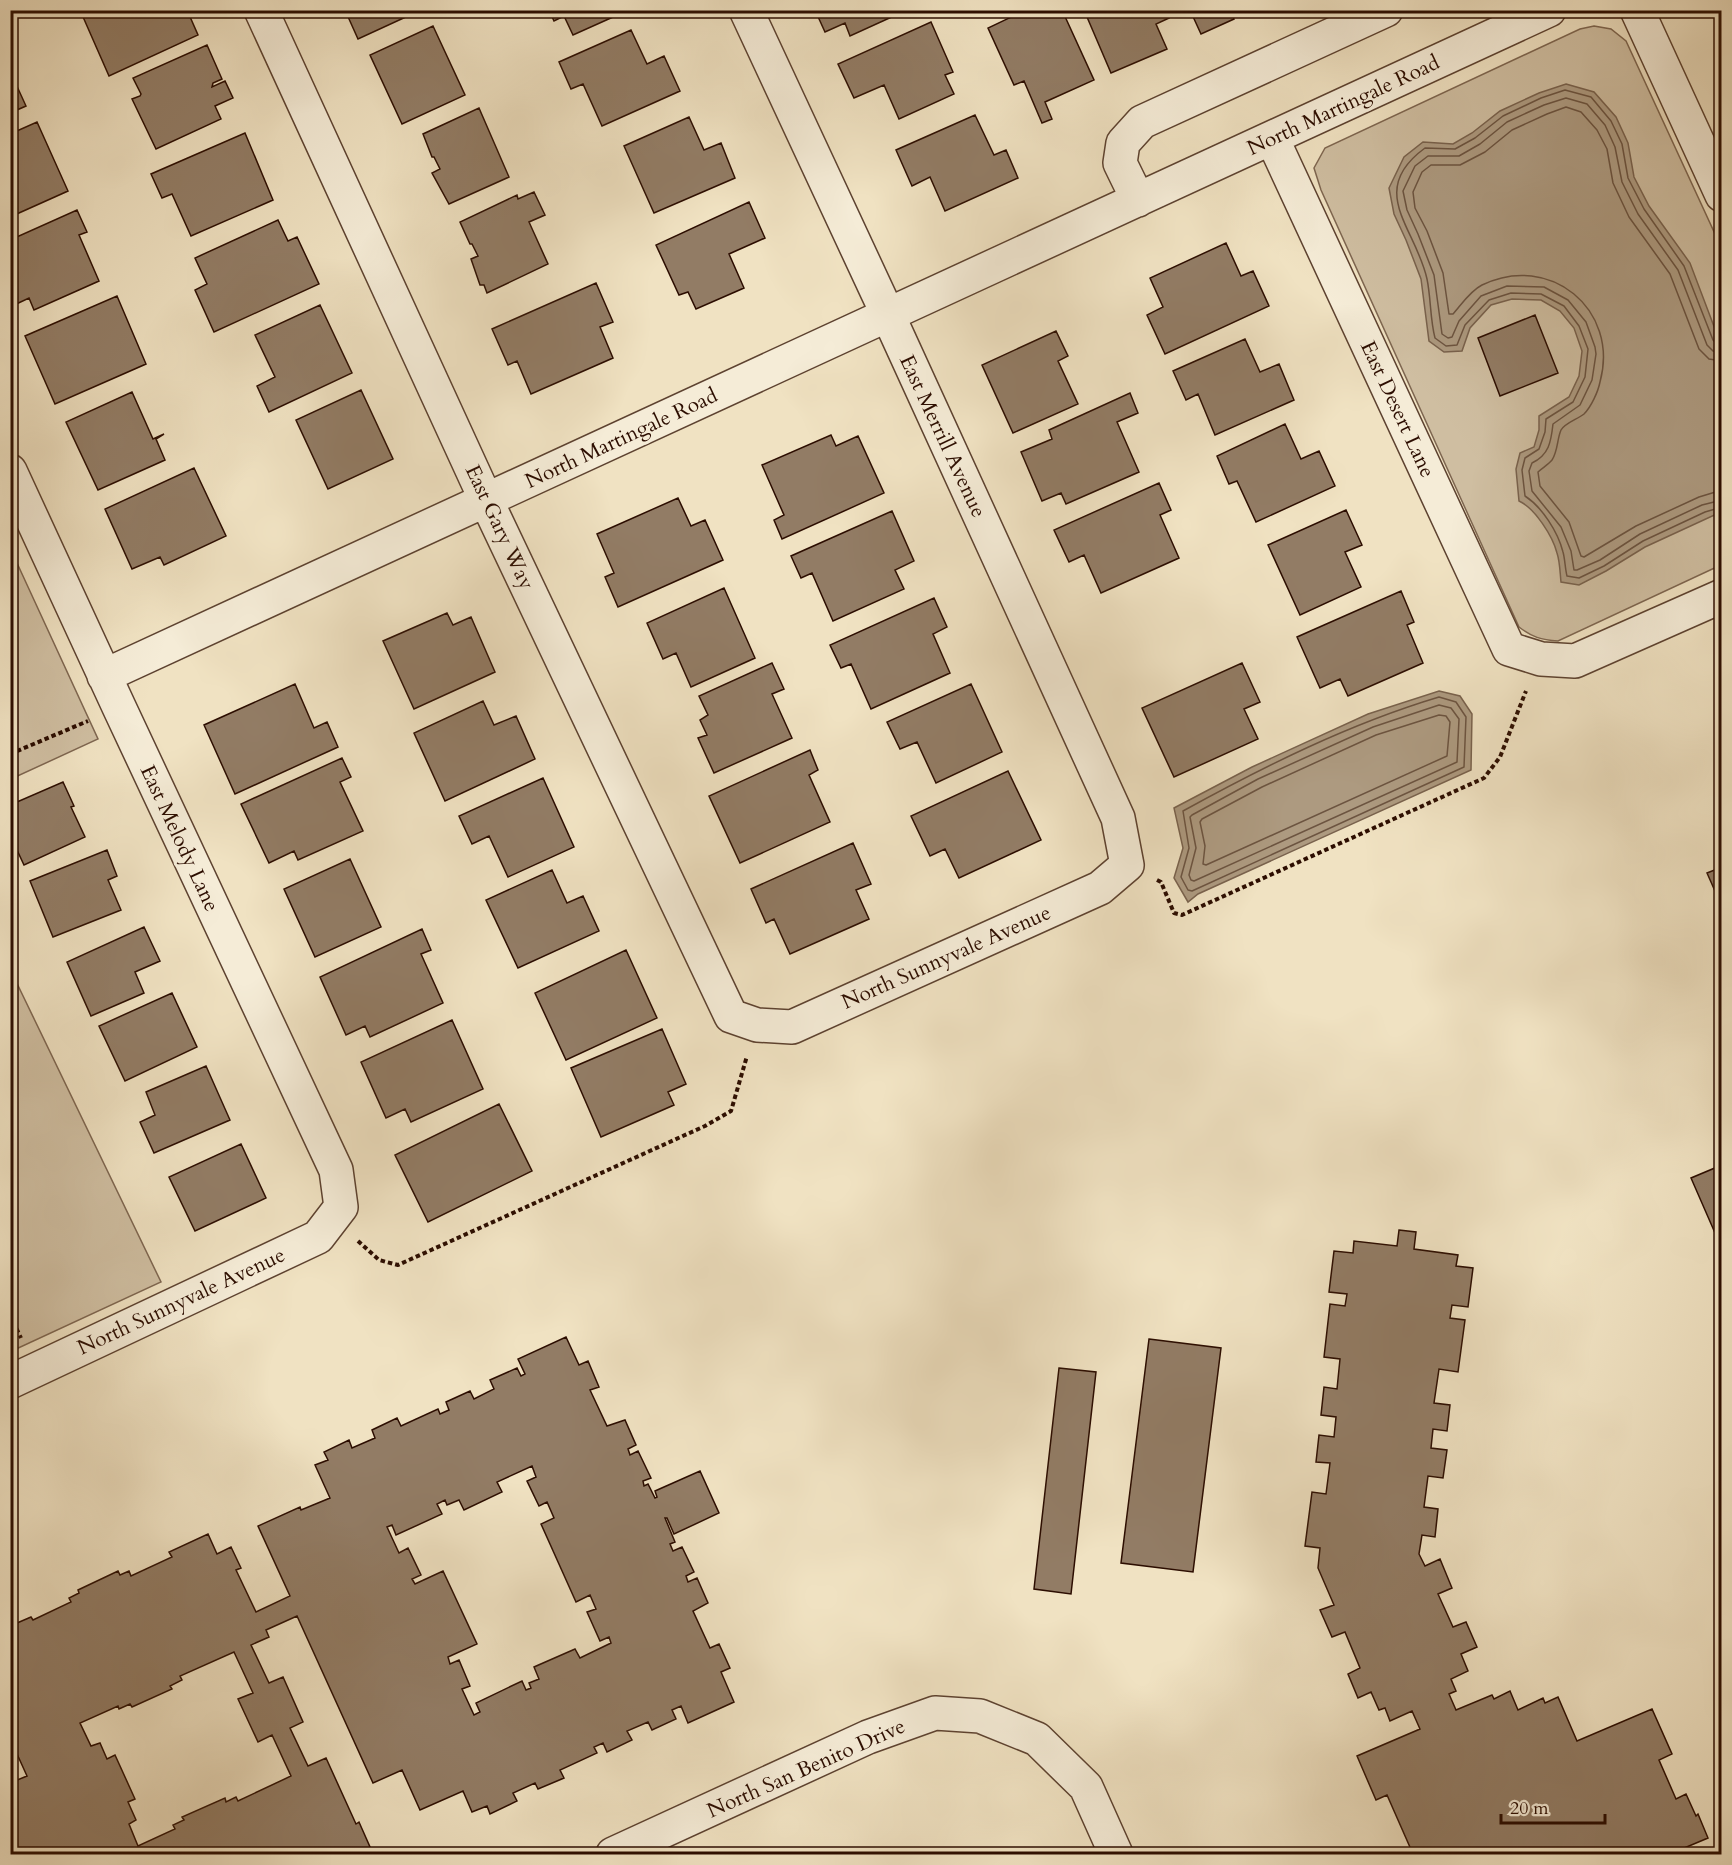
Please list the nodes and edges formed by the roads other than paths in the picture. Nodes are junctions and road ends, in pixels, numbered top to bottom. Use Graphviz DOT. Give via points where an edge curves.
graph roads {
  1 [pos="261,10"];
  2 [pos="746,10"];
  3 [pos="1386,10"];
  4 [pos="1549,10"];
  5 [pos="1637,10"];
  6 [pos="1272,138"];
  7 [pos="1722,195"];
  8 [pos="1138,200"];
  9 [pos="888,315"];
  10 [pos="10,471"];
  11 [pos="486,500"];
  12 [pos="1722,596"];
  13 [pos="104,676"];
  14 [pos="1127,865"];
  15 [pos="758,1025"];
  16 [pos="336,1214"];
  17 [pos="10,1382"];
  18 [pos="613,1854"];
  19 [pos="1116,1854"];
  1 -- 11 [label="street, East Gary Way"];
  2 -- 9 [label="street, East Merrill Avenue"];
  3 -- 8 [label="street" via="1142,122 1123,143 1120,163"];
  4 -- 6 [label="street, North Martingale Road"];
  5 -- 7 [label="street"];
  6 -- 8 [label="street, North Martingale Road"];
  6 -- 12 [label="street, East Desert Lane" via="1509,650 1541,659 1575,661"];
  8 -- 9 [label="street, North Martingale Road"];
  9 -- 11 [label="street, North Martingale Road"];
  9 -- 14 [label="street, East Merrill Avenue" via="1118,818"];
  10 -- 13 [label="street, East Melody Lane"];
  11 -- 13 [label="street, North Martingale Road"];
  11 -- 15 [label="street, East Gary Way" via="731,1016"];
  13 -- 16 [label="street, East Melody Lane" via="336,1170"];
  14 -- 15 [label="street, North Sunnyvale Avenue" via="1100,888 792,1027"];
  16 -- 17 [label="street, North Sunnyvale Avenue" via="318,1237"];
  18 -- 19 [label="street, North San Benito Drive" via="868,1737 935,1713 980,1716 1037,1739 1086,1787"];
}
